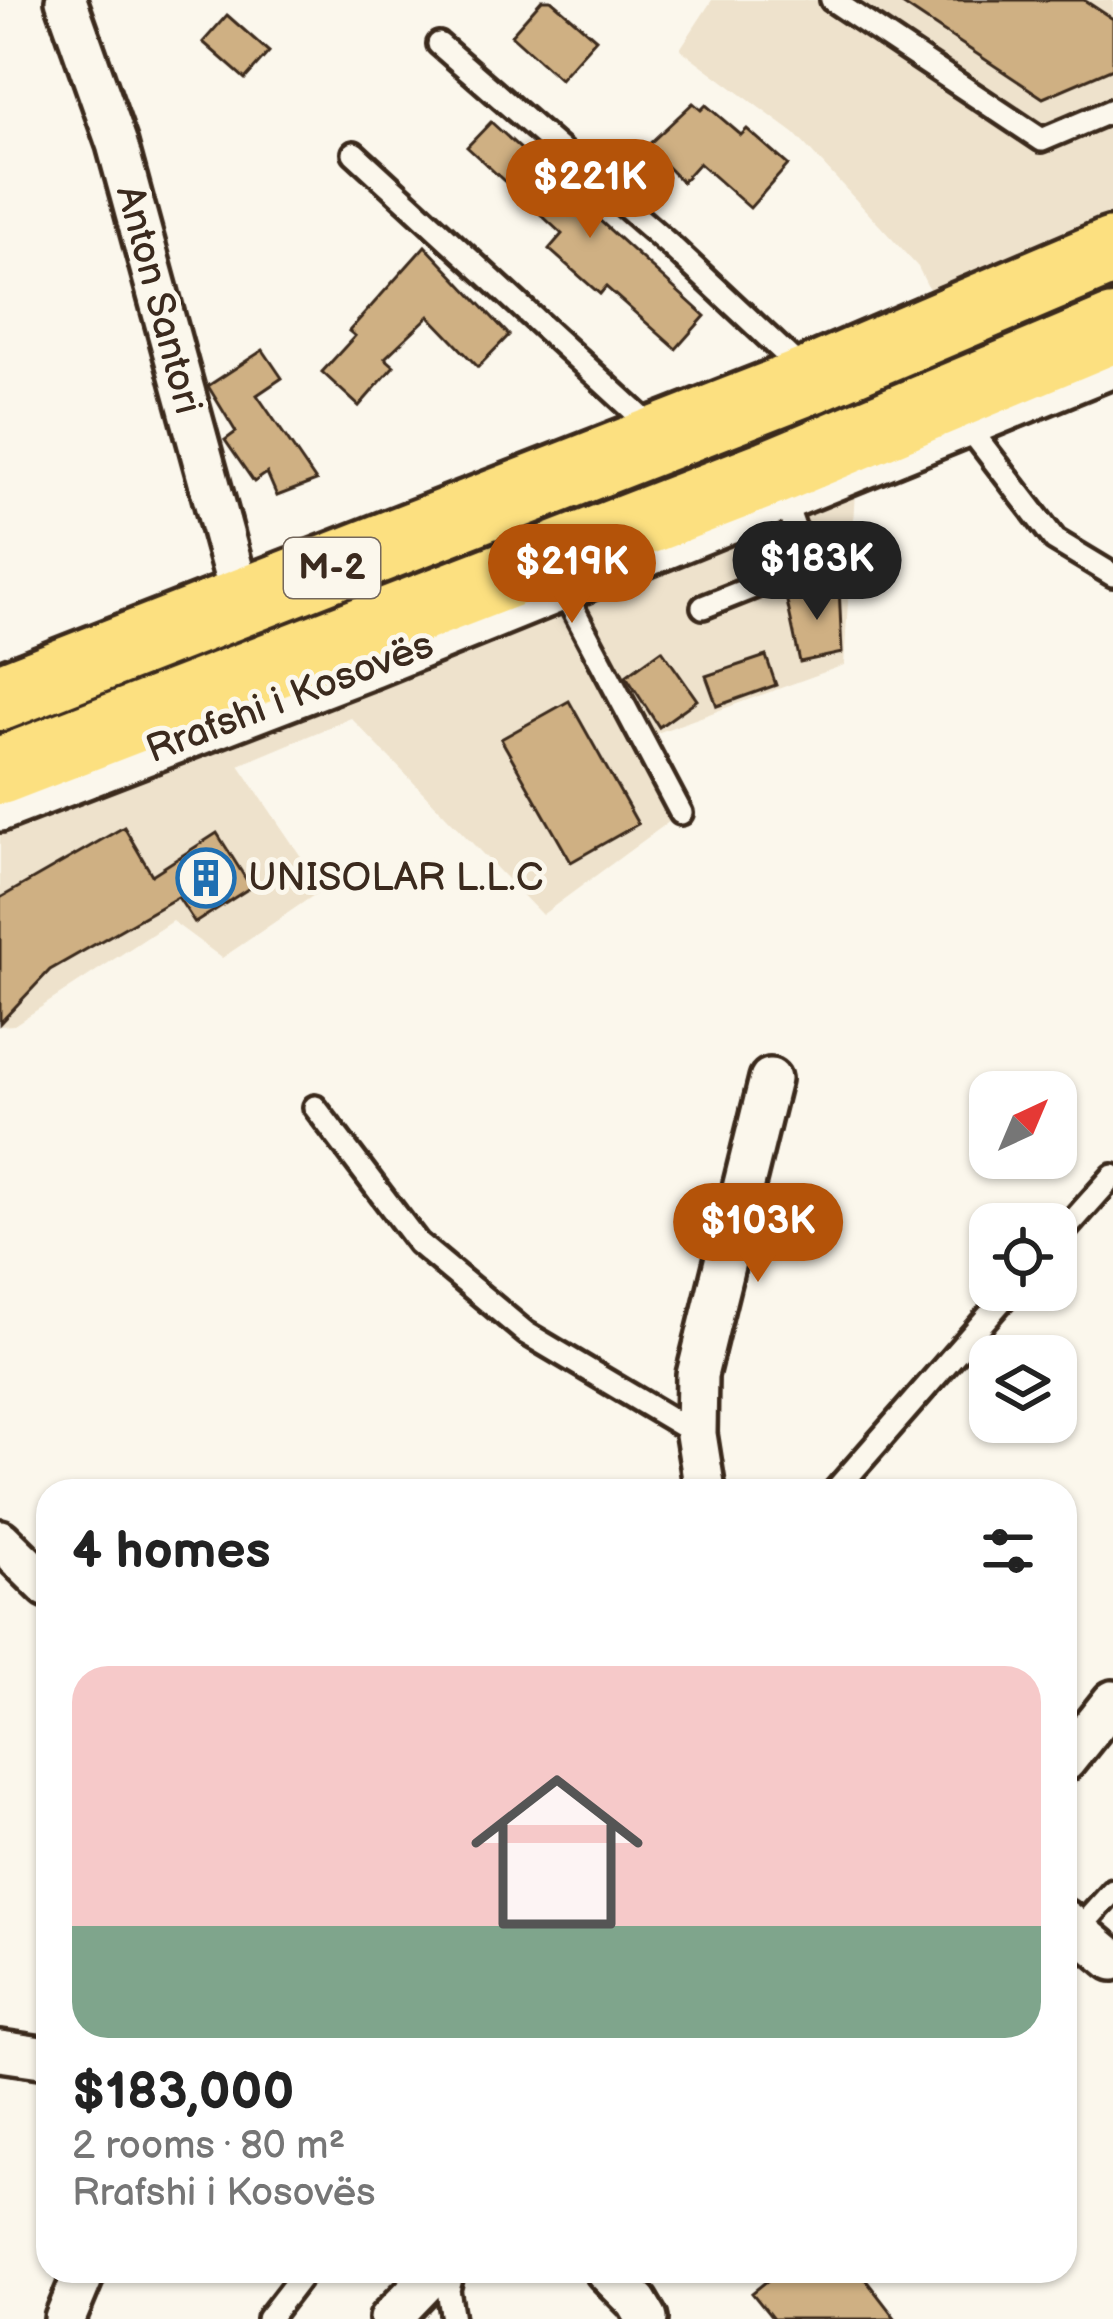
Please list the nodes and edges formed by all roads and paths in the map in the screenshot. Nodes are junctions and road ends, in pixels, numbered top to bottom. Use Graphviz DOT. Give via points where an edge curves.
graph roads {
  1 [pos="66,0"];
  2 [pos="832,0"];
  3 [pos="439,44"];
  4 [pos="1113,110"];
  5 [pos="354,153"];
  6 [pos="1113,250"];
  7 [pos="1113,329"];
  8 [pos="1113,367"];
  9 [pos="813,379"];
  10 [pos="969,428"];
  11 [pos="664,439"];
  12 [pos="784,502"];
  13 [pos="1113,575"];
  14 [pos="562,590"];
  15 [pos="242,603"];
  16 [pos="703,607"];
  17 [pos="0,697"];
  18 [pos="0,771"];
  19 [pos="0,811"];
  20 [pos="681,813"];
  21 [pos="770,1079"];
  22 [pos="316,1107"];
  23 [pos="1113,1176"];
  24 [pos="1077,1216"];
  25 [pos="993,1311"];
  26 [pos="696,1434"];
  27 [pos="703,1479"];
  28 [pos="846,1479"];
  29 [pos="0,1540"];
  30 [pos="36,1575"];
  31 [pos="1113,1701"];
  32 [pos="1077,1746"];
  33 [pos="1113,1891"];
  34 [pos="1077,1921"];
  35 [pos="1077,1929"];
  36 [pos="1113,1960"];
  37 [pos="0,2051"];
  38 [pos="36,2056"];
  39 [pos="80,2283"];
  40 [pos="296,2283"];
  41 [pos="424,2283"];
  42 [pos="450,2283"];
  43 [pos="618,2283"];
  44 [pos="65,2319"];
  45 [pos="268,2319"];
  46 [pos="390,2319"];
  47 [pos="452,2319"];
  48 [pos="647,2319"];
  1 -- 15 [label="street, Anton Santori" via="117,144"];
  2 -- 4 [label="lane" via="1042,140"];
  3 -- 9 [label="lane"];
  5 -- 11 [label="lane"];
  6 -- 9 [label="highway, M-2"];
  7 -- 18 [label="highway, Rrafshi i Kosovës / M-2" via="770,473"];
  8 -- 10 [label="street, Rrafshi i Kosovës"];
  9 -- 11 [label="highway, M-2"];
  10 -- 12 [label="street, Rrafshi i Kosovës"];
  10 -- 13 [label="lane" via="1055,540"];
  11 -- 15 [label="highway, M-2"];
  12 -- 14 [label="street, Rrafshi i Kosovës"];
  12 -- 16 [label="lane" via="797,536 766,582"];
  14 -- 19 [label="street, Rrafshi i Kosovës"];
  14 -- 20 [label="lane"];
  15 -- 17 [label="highway, M-2"];
  21 -- 26 [label="street" via="697,1375"];
  22 -- 26 [label="lane" via="418,1243 526,1333"];
  23 -- 24 [label="lane"];
  25 -- 28 [label="lane"];
  26 -- 27 [label="street"];
  29 -- 30 [label="street"];
  31 -- 32 [label="street"];
  33 -- 34 [label="lane"];
  35 -- 36 [label="street"];
  37 -- 38 [label="street"];
  39 -- 44 [label="street"];
  40 -- 45 [label="lane"];
  41 -- 46 [label="street"];
  42 -- 47 [label="lane"];
  43 -- 48 [label="street"];
}
